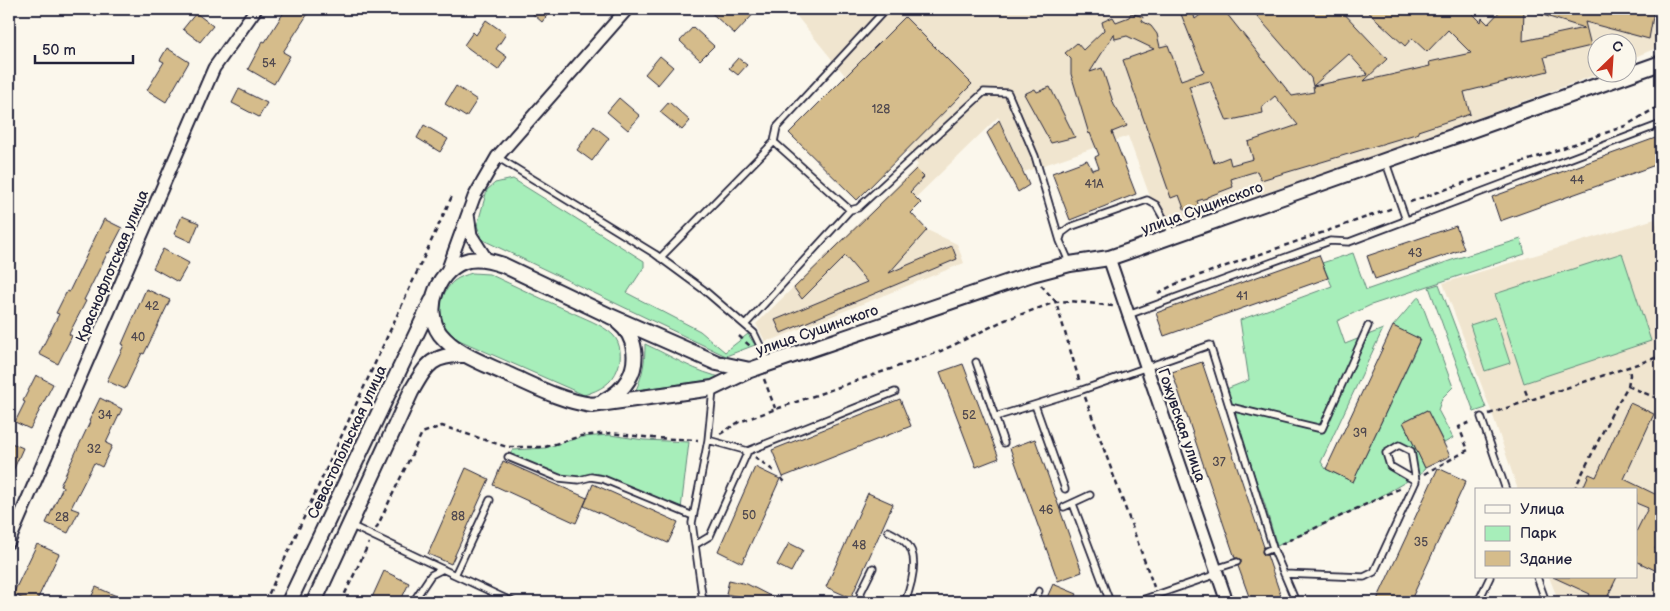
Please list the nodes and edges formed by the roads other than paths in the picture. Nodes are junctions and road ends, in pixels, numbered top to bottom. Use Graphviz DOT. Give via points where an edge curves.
graph roads {
  1 [pos="256,9"];
  2 [pos="627,9"];
  3 [pos="886,9"];
  4 [pos="1661,63"];
  5 [pos="1661,124"];
  6 [pos="774,142"];
  7 [pos="497,158"];
  8 [pos="1385,160"];
  9 [pos="850,210"];
  10 [pos="468,212"];
  11 [pos="1406,220"];
  12 [pos="1173,236"];
  13 [pos="1060,242"];
  14 [pos="660,258"];
  15 [pos="1109,258"];
  16 [pos="487,260"];
  17 [pos="1070,264"];
  18 [pos="446,274"];
  19 [pos="434,296"];
  20 [pos="1127,311"];
  21 [pos="610,316"];
  22 [pos="745,326"];
  23 [pos="1368,326"];
  24 [pos="466,355"];
  25 [pos="976,362"];
  26 [pos="769,364"];
  27 [pos="1146,366"];
  28 [pos="750,370"];
  29 [pos="713,388"];
  30 [pos="895,392"];
  31 [pos="1036,404"];
  32 [pos="592,405"];
  33 [pos="1230,407"];
  34 [pos="995,417"];
  35 [pos="1481,417"];
  36 [pos="708,440"];
  37 [pos="1004,443"];
  38 [pos="748,451"];
  39 [pos="508,457"];
  40 [pos="1416,481"];
  41 [pos="1505,488"];
  42 [pos="1065,489"];
  43 [pos="1090,495"];
  44 [pos="490,500"];
  45 [pos="1073,504"];
  46 [pos="1064,507"];
  47 [pos="693,516"];
  48 [pos="350,525"];
  49 [pos="888,531"];
  50 [pos="9,542"];
  51 [pos="695,545"];
  52 [pos="1273,548"];
  53 [pos="1266,551"];
  54 [pos="1237,562"];
  55 [pos="873,568"];
  56 [pos="442,569"];
  57 [pos="1216,571"];
  58 [pos="1284,574"];
  59 [pos="455,575"];
  60 [pos="1490,578"];
  61 [pos="1537,578"];
  62 [pos="1039,591"];
  63 [pos="289,602"];
  64 [pos="314,602"];
  65 [pos="412,602"];
  66 [pos="513,602"];
  67 [pos="703,602"];
  68 [pos="859,602"];
  69 [pos="905,602"];
  70 [pos="1034,602"];
  71 [pos="1110,602"];
  72 [pos="1136,602"];
  73 [pos="1226,602"];
  74 [pos="1296,602"];
  75 [pos="1478,602"];
  76 [pos="1546,602"];
  1 -- 50 [label="street, Краснофлотская улица" via="214,68"];
  2 -- 7 [label="street"];
  3 -- 6 [label="lane" via="777,127"];
  4 -- 8 [label="street, улица Сущинского"];
  5 -- 11 [label="lane"];
  6 -- 9 [label="lane"];
  6 -- 14 [label="lane"];
  7 -- 10 [label="street"];
  7 -- 14 [label="lane"];
  8 -- 11 [label="lane"];
  8 -- 12 [label="street, улица Сущинского"];
  9 -- 13 [label="lane" via="858,208 984,92 1008,93 1035,156"];
  9 -- 22 [label="lane"];
  10 -- 16 [label="street" via="471,235"];
  10 -- 18 [label="street"];
  11 -- 20 [label="lane" via="1349,242 1330,241"];
  12 -- 13 [label="lane" via="1156,205 1147,200 1070,227 1062,233"];
  12 -- 15 [label="street, улица Сущинского"];
  13 -- 17 [label="lane"];
  14 -- 22 [label="lane"];
  15 -- 17 [label="street, улица Сущинского"];
  15 -- 20 [label="street, Гожувская улица"];
  16 -- 18 [label="street" via="469,260"];
  16 -- 21 [label="street"];
  17 -- 26 [label="street, улица Сущинского"];
  18 -- 19 [label="street, Севастопольская улица"];
  19 -- 24 [label="street, улица Сущинского" via="432,309 439,333"];
  19 -- 63 [label="street, Севастопольская улица"];
  20 -- 27 [label="street, Гожувская улица"];
  21 -- 28 [label="street" via="717,363"];
  21 -- 32 [label="street" via="632,338 635,352 633,367 619,392"];
  22 -- 26 [label="lane" via="754,333"];
  23 -- 33 [label="lane" via="1322,429"];
  24 -- 32 [label="street, улица Сущинского" via="559,398"];
  24 -- 48 [label="street" via="436,359 424,370"];
  25 -- 34 [label="lane"];
  26 -- 28 [label="street, улица Сущинского"];
  27 -- 31 [label="lane"];
  27 -- 33 [label="lane" via="1210,345"];
  27 -- 57 [label="street, Гожувская улица"];
  28 -- 29 [label="street, улица Сущинского"];
  29 -- 32 [label="street, улица Сущинского"];
  29 -- 36 [label="lane"];
  30 -- 38 [label="lane"];
  31 -- 34 [label="lane"];
  31 -- 42 [label="lane"];
  33 -- 52 [label="lane"];
  34 -- 37 [label="lane"];
  35 -- 41 [label="lane"];
  36 -- 38 [label="lane"];
  36 -- 47 [label="lane"];
  38 -- 51 [label="lane" via="710,536"];
  39 -- 47 [label="lane" via="559,478 603,479"];
  40 -- 40 [label="lane" via="1411,451 1399,445 1386,453 1390,466"];
  40 -- 58 [label="lane" via="1374,572 1364,578"];
  43 -- 45 [label="lane"];
  44 -- 59 [label="lane"];
  45 -- 46 [label="lane"];
  45 -- 71 [label="lane"];
  47 -- 51 [label="lane"];
  48 -- 56 [label="lane"];
  48 -- 64 [label="street"];
  49 -- 69 [label="lane" via="907,543 914,560 911,586"];
  51 -- 67 [label="lane"];
  52 -- 53 [label="lane"];
  52 -- 58 [label="lane"];
  54 -- 57 [label="lane"];
  55 -- 68 [label="lane"];
  56 -- 59 [label="lane"];
  56 -- 65 [label="lane" via="430,575"];
  57 -- 72 [label="lane"];
  57 -- 73 [label="street, Гожувская улица"];
  58 -- 74 [label="lane"];
  59 -- 66 [label="lane"];
  60 -- 75 [label="lane"];
  61 -- 76 [label="lane"];
  62 -- 70 [label="lane"];
}
